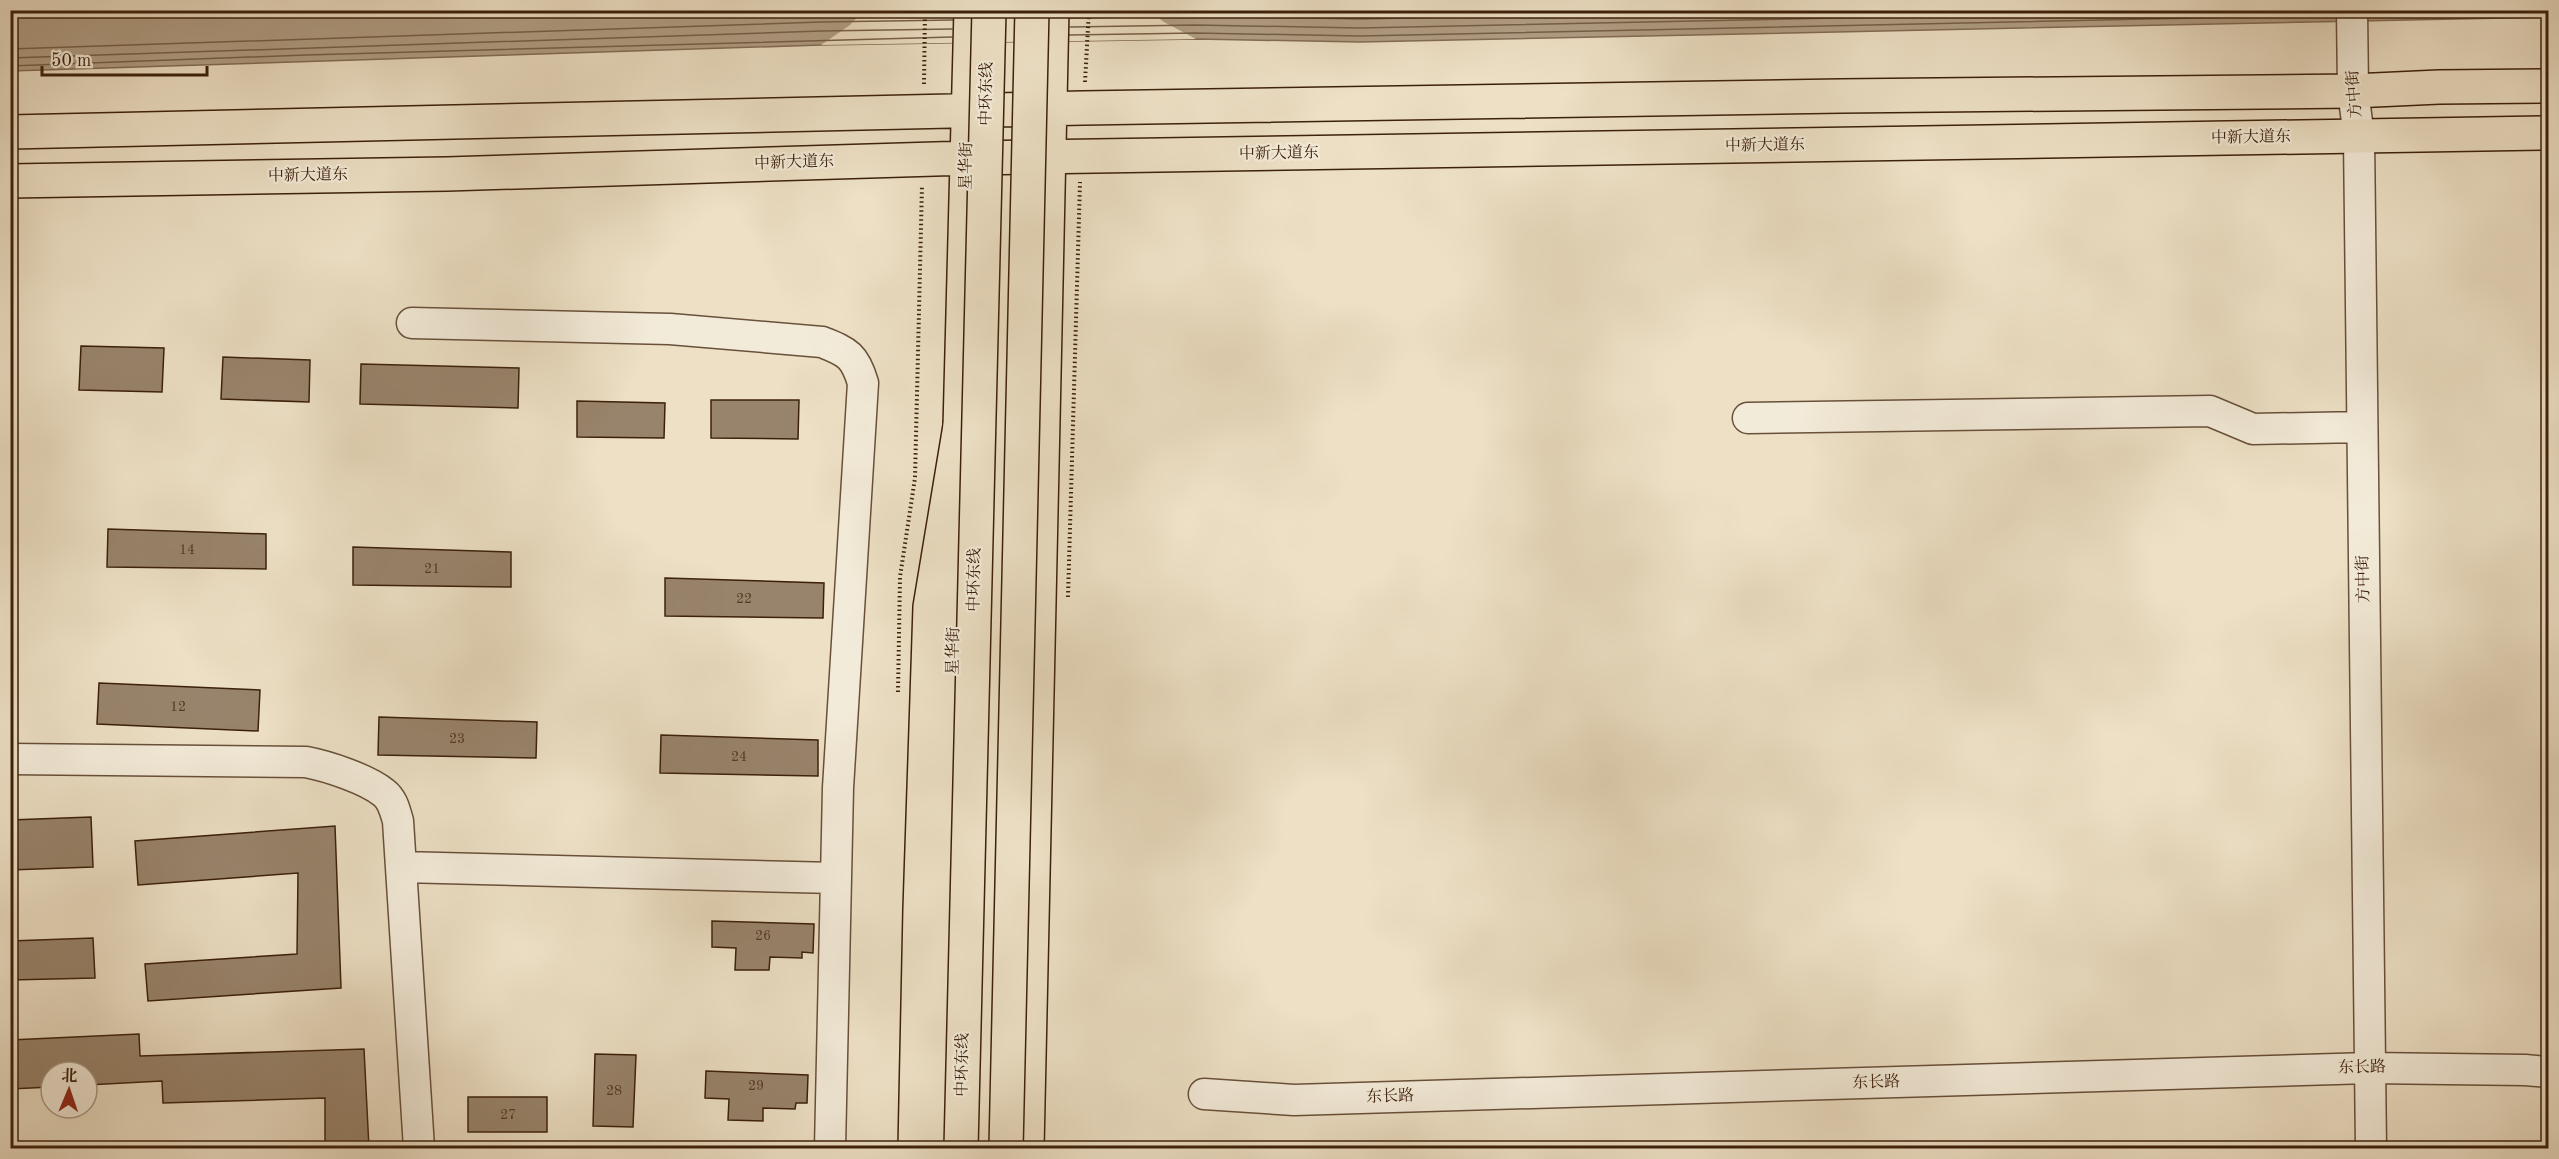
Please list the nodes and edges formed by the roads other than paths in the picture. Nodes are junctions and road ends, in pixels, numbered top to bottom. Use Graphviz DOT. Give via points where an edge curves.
graph roads {
  1 [pos="971,10"];
  2 [pos="988,10"];
  3 [pos="1032,10"];
  4 [pos="2352,20"];
  5 [pos="1052,26"];
  6 [pos="2548,86"];
  7 [pos="2353,91"];
  8 [pos="1050,109"];
  9 [pos="968,112"];
  10 [pos="10,132"];
  11 [pos="2548,133"];
  12 [pos="2359,137"];
  13 [pos="1049,157"];
  14 [pos="968,158"];
  15 [pos="10,181"];
  16 [pos="412,323"];
  17 [pos="1748,418"];
  18 [pos="960,426"];
  19 [pos="2362,427"];
  20 [pos="10,759"];
  21 [pos="401,867"];
  22 [pos="835,878"];
  23 [pos="2369,1068"];
  24 [pos="2548,1072"];
  25 [pos="1204,1094"];
  26 [pos="419,1149"];
  27 [pos="830,1149"];
  28 [pos="915,1149"];
  29 [pos="941,1149"];
  30 [pos="961,1149"];
  31 [pos="1006,1149"];
  32 [pos="1027,1149"];
  33 [pos="2371,1149"];
  1 -- 9 [label="main road, 星华街"];
  2 -- 30 [label="main road, 中环东线, bridge"];
  3 -- 31 [label="main road, bridge"];
  4 -- 7 [label="street, 方中街"];
  5 -- 8 [label="main road"];
  6 -- 7 [label="main road"];
  7 -- 8 [label="main road"];
  7 -- 12 [label="street, 方中街"];
  8 -- 9 [label="main road"];
  8 -- 13 [label="main road"];
  9 -- 10 [label="main road"];
  9 -- 14 [label="main road, 星华街"];
  11 -- 12 [label="main road, 中新大道东"];
  12 -- 13 [label="main road, 中新大道东"];
  12 -- 19 [label="street, 方中街"];
  13 -- 14 [label="main road, 中新大道东"];
  13 -- 32 [label="main road"];
  14 -- 15 [label="main road, 中新大道东" via="447,174"];
  14 -- 18 [label="main road, 星华街"];
  16 -- 22 [label="street" via="670,329 822,342 845,351 857,363 863,383"];
  17 -- 19 [label="street" via="2210,411 2253,429"];
  18 -- 28 [label="main road" via="930,607"];
  18 -- 29 [label="main road, 星华街"];
  19 -- 23 [label="street, 方中街"];
  20 -- 21 [label="street" via="306,762 329,767 383,792 394,806"];
  21 -- 22 [label="street"];
  21 -- 26 [label="street"];
  22 -- 27 [label="street"];
  23 -- 24 [label="street, 东长路"];
  23 -- 25 [label="street, 东长路" via="1294,1100"];
  23 -- 33 [label="street, 方中街"];
}
